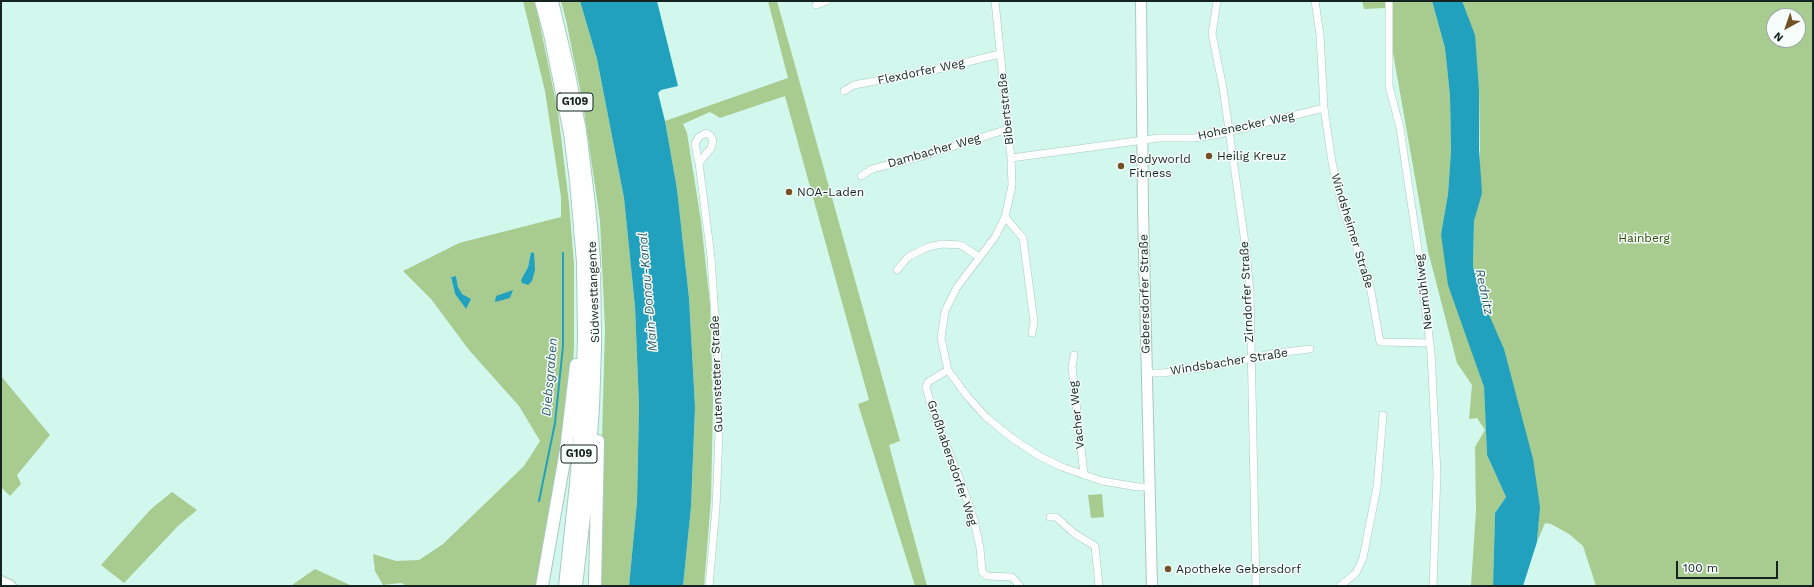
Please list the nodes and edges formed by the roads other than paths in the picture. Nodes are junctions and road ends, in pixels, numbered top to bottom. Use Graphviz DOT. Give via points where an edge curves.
graph roads {
  1 [pos="542,1"];
  2 [pos="552,1"];
  3 [pos="827,1"];
  4 [pos="996,1"];
  5 [pos="1141,1"];
  6 [pos="1217,1"];
  7 [pos="1316,1"];
  8 [pos="1389,1"];
  9 [pos="816,5"];
  10 [pos="1000,54"];
  11 [pos="844,91"];
  12 [pos="1324,108"];
  13 [pos="1008,129"];
  14 [pos="1228,132"];
  15 [pos="1142,141"];
  16 [pos="1011,158"];
  17 [pos="699,163"];
  18 [pos="860,176"];
  19 [pos="1005,217"];
  20 [pos="979,257"];
  21 [pos="896,270"];
  22 [pos="584,321"];
  23 [pos="1032,333"];
  24 [pos="1430,343"];
  25 [pos="1310,349"];
  26 [pos="1074,355"];
  27 [pos="1252,357"];
  28 [pos="948,370"];
  29 [pos="1147,373"];
  30 [pos="593,408"];
  31 [pos="1383,415"];
  32 [pos="1084,475"];
  33 [pos="1150,487"];
  34 [pos="1050,517"];
  35 [pos="1,581"];
  36 [pos="11,586"];
  37 [pos="542,586"];
  38 [pos="564,586"];
  39 [pos="576,586"];
  40 [pos="595,586"];
  41 [pos="709,586"];
  42 [pos="1020,586"];
  43 [pos="1098,586"];
  44 [pos="1152,586"];
  45 [pos="1256,586"];
  46 [pos="1340,586"];
  47 [pos="1433,586"];
  1 -- 22 [label="highway, Südwesttangente / G109" via="570,133 580,228"];
  2 -- 30 [label="highway, Südwesttangente / G109" via="576,111 590,205 596,315"];
  3 -- 9 [label="street"];
  4 -- 10 [label="street, Bibertstraße"];
  5 -- 15 [label="main road, Gebersdorfer Straße"];
  6 -- 14 [label="street, Zirndorfer Straße" via="1212,34 1223,88"];
  7 -- 12 [label="street, Windsheimer Straße"];
  8 -- 24 [label="street, Neumühlweg" via="1389,86 1400,128"];
  10 -- 11 [label="street, Flexdorfer Weg" via="854,85"];
  10 -- 13 [label="street, Bibertstraße"];
  12 -- 14 [label="street, Hohenecker Weg"];
  12 -- 24 [label="street, Windsheimer Straße" via="1336,182 1342,207 1370,286 1380,342"];
  13 -- 16 [label="street, Bibertstraße"];
  13 -- 18 [label="street, Dambacher Weg" via="872,169"];
  14 -- 15 [label="street, Hohenecker Weg" via="1194,138 1158,138"];
  14 -- 27 [label="street, Zirndorfer Straße" via="1246,250"];
  15 -- 16 [label="street, Bibertstraße"];
  15 -- 29 [label="main road, Gebersdorfer Straße"];
  16 -- 19 [label="street" via="1012,186"];
  17 -- 41 [label="street, Gutenstetter Straße" via="713,280 718,363 719,440"];
  19 -- 20 [label="street"];
  19 -- 23 [label="street" via="1022,238 1034,322"];
  20 -- 21 [label="street" via="961,245 942,244 928,247 912,255"];
  20 -- 28 [label="street" via="956,287 943,318 941,338"];
  22 -- 37 [label="highway" via="566,450"];
  22 -- 38 [label="highway, Südwesttangente / G109" via="580,439"];
  24 -- 47 [label="street, Neumühlweg" via="1437,474"];
  25 -- 27 [label="street, Windsbacher Straße"];
  26 -- 32 [label="street, Vacher Weg" via="1072,367"];
  27 -- 29 [label="street, Windsbacher Straße" via="1200,368"];
  27 -- 45 [label="street, Zirndorfer Straße"];
  28 -- 32 [label="street" via="967,396 1012,438 1039,456"];
  28 -- 42 [label="street, Großhabersdorfer Weg" via="928,382 926,387 974,520 982,572 987,576 1012,577"];
  29 -- 33 [label="main road, Gebersdorfer Straße"];
  30 -- 39 [label="highway, Südwesttangente / G109"];
  30 -- 40 [label="highway" via="599,425"];
  31 -- 46 [label="street" via="1377,487 1363,558 1356,573"];
  32 -- 33 [label="street" via="1114,483"];
  33 -- 44 [label="main road, Gebersdorfer Straße"];
  34 -- 43 [label="street" via="1056,517 1075,534 1095,546"];
  35 -- 36 [label="main road"];
}
